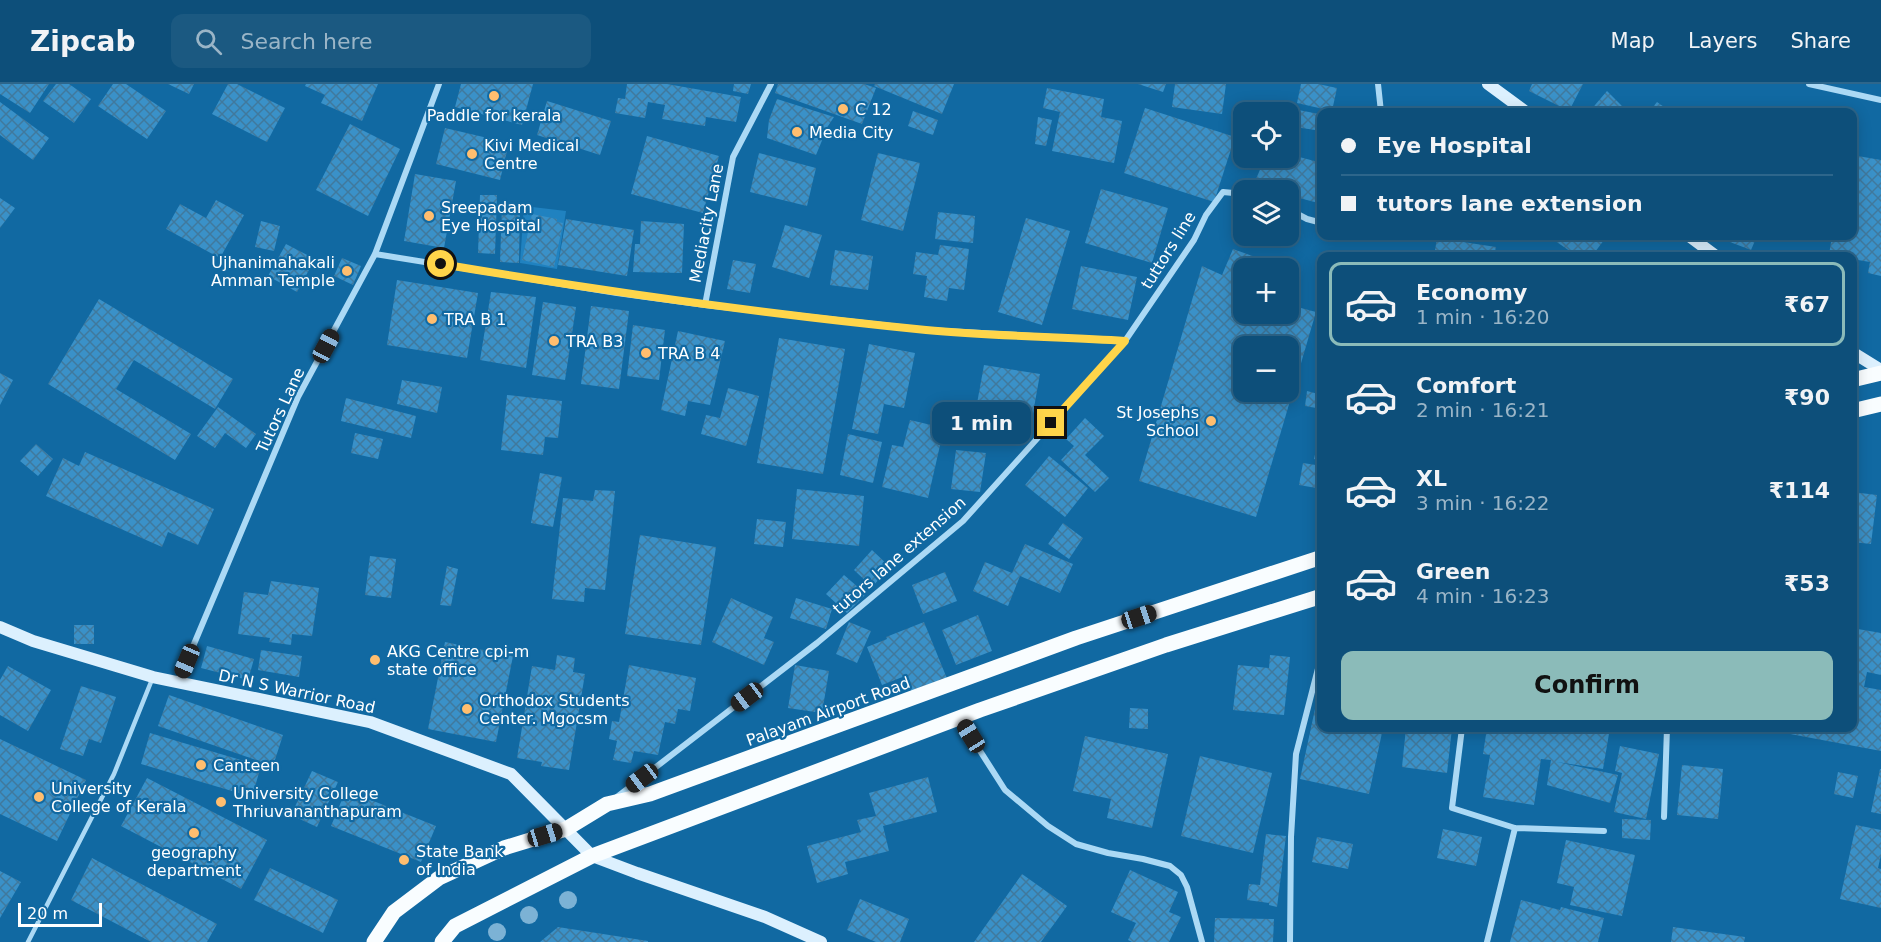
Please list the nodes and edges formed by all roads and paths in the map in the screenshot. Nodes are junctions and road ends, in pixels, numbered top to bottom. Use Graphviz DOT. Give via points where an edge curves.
graph roads {
  1 [pos="439,84"];
  2 [pos="771,84"];
  3 [pos="1378,84"];
  4 [pos="1488,84"];
  5 [pos="1809,84"];
  6 [pos="1881,100"];
  7 [pos="1381,108"];
  8 [pos="1521,108"];
  9 [pos="1233,193"];
  10 [pos="1299,215"];
  11 [pos="1317,222"];
  12 [pos="1694,240"];
  13 [pos="1711,252"];
  14 [pos="375,254"];
  15 [pos="705,305"];
  16 [pos="1125,341"];
  17 [pos="1857,355"];
  18 [pos="1881,371"];
  19 [pos="1857,378"];
  20 [pos="1881,404"];
  21 [pos="1857,410"];
  22 [pos="1317,559"];
  23 [pos="1317,598"];
  24 [pos="0,627"];
  25 [pos="1317,672"];
  26 [pos="153,677"];
  27 [pos="178,682"];
  28 [pos="959,718"];
  29 [pos="1462,732"];
  30 [pos="1667,732"];
  31 [pos="607,804"];
  32 [pos="1664,817"];
  33 [pos="1515,828"];
  34 [pos="566,829"];
  35 [pos="1604,831"];
  36 [pos="592,856"];
  37 [pos="28,942"];
  38 [pos="374,942"];
  39 [pos="442,942"];
  40 [pos="821,942"];
  41 [pos="1202,942"];
  42 [pos="1290,942"];
  43 [pos="1487,942"];
  1 -- 14 [label="street, Tutors Lane"];
  2 -- 15 [label="street, Mediacity Lane" via="733,157"];
  3 -- 7 [label="street"];
  4 -- 8 [label="street"];
  5 -- 6 [label="street"];
  9 -- 16 [label="street, tuttors line" via="1223,192 1206,215 1194,240"];
  10 -- 11 [label="street"];
  12 -- 13 [label="street"];
  14 -- 15 [label="street"];
  14 -- 27 [label="street, Tutors Lane" via="298,397"];
  15 -- 16 [label="street" via="927,330"];
  16 -- 31 [label="street, tutors lane extension" via="963,521 817,643"];
  17 -- 18 [label="street"];
  18 -- 19 [label="main road"];
  20 -- 21 [label="main road"];
  22 -- 31 [label="main road, Palayam Airport Road" via="1076,638 650,794"];
  23 -- 28 [label="main road" via="1166,645"];
  24 -- 26 [label="street, Dr N S Warrior Road" via="33,641"];
  25 -- 42 [label="street" via="1296,754"];
  26 -- 27 [label="street, Dr N S Warrior Road"];
  26 -- 37 [label="lane" via="114,774"];
  27 -- 34 [label="street, Dr N S Warrior Road" via="370,722 511,774"];
  28 -- 36 [label="main road"];
  28 -- 41 [label="street" via="1005,790 1048,826 1076,844 1170,866 1181,874"];
  29 -- 33 [label="street" via="1452,808"];
  30 -- 32 [label="street"];
  31 -- 34 [label="main road, Palayam Airport Road"];
  33 -- 35 [label="street"];
  33 -- 43 [label="street"];
  34 -- 36 [label="street, Dr N S Warrior Road"];
  34 -- 38 [label="main road, Palayam Airport Road" via="504,848 440,878 394,912"];
  36 -- 39 [label="main road" via="455,926"];
  36 -- 40 [label="street" via="765,917"];
}
